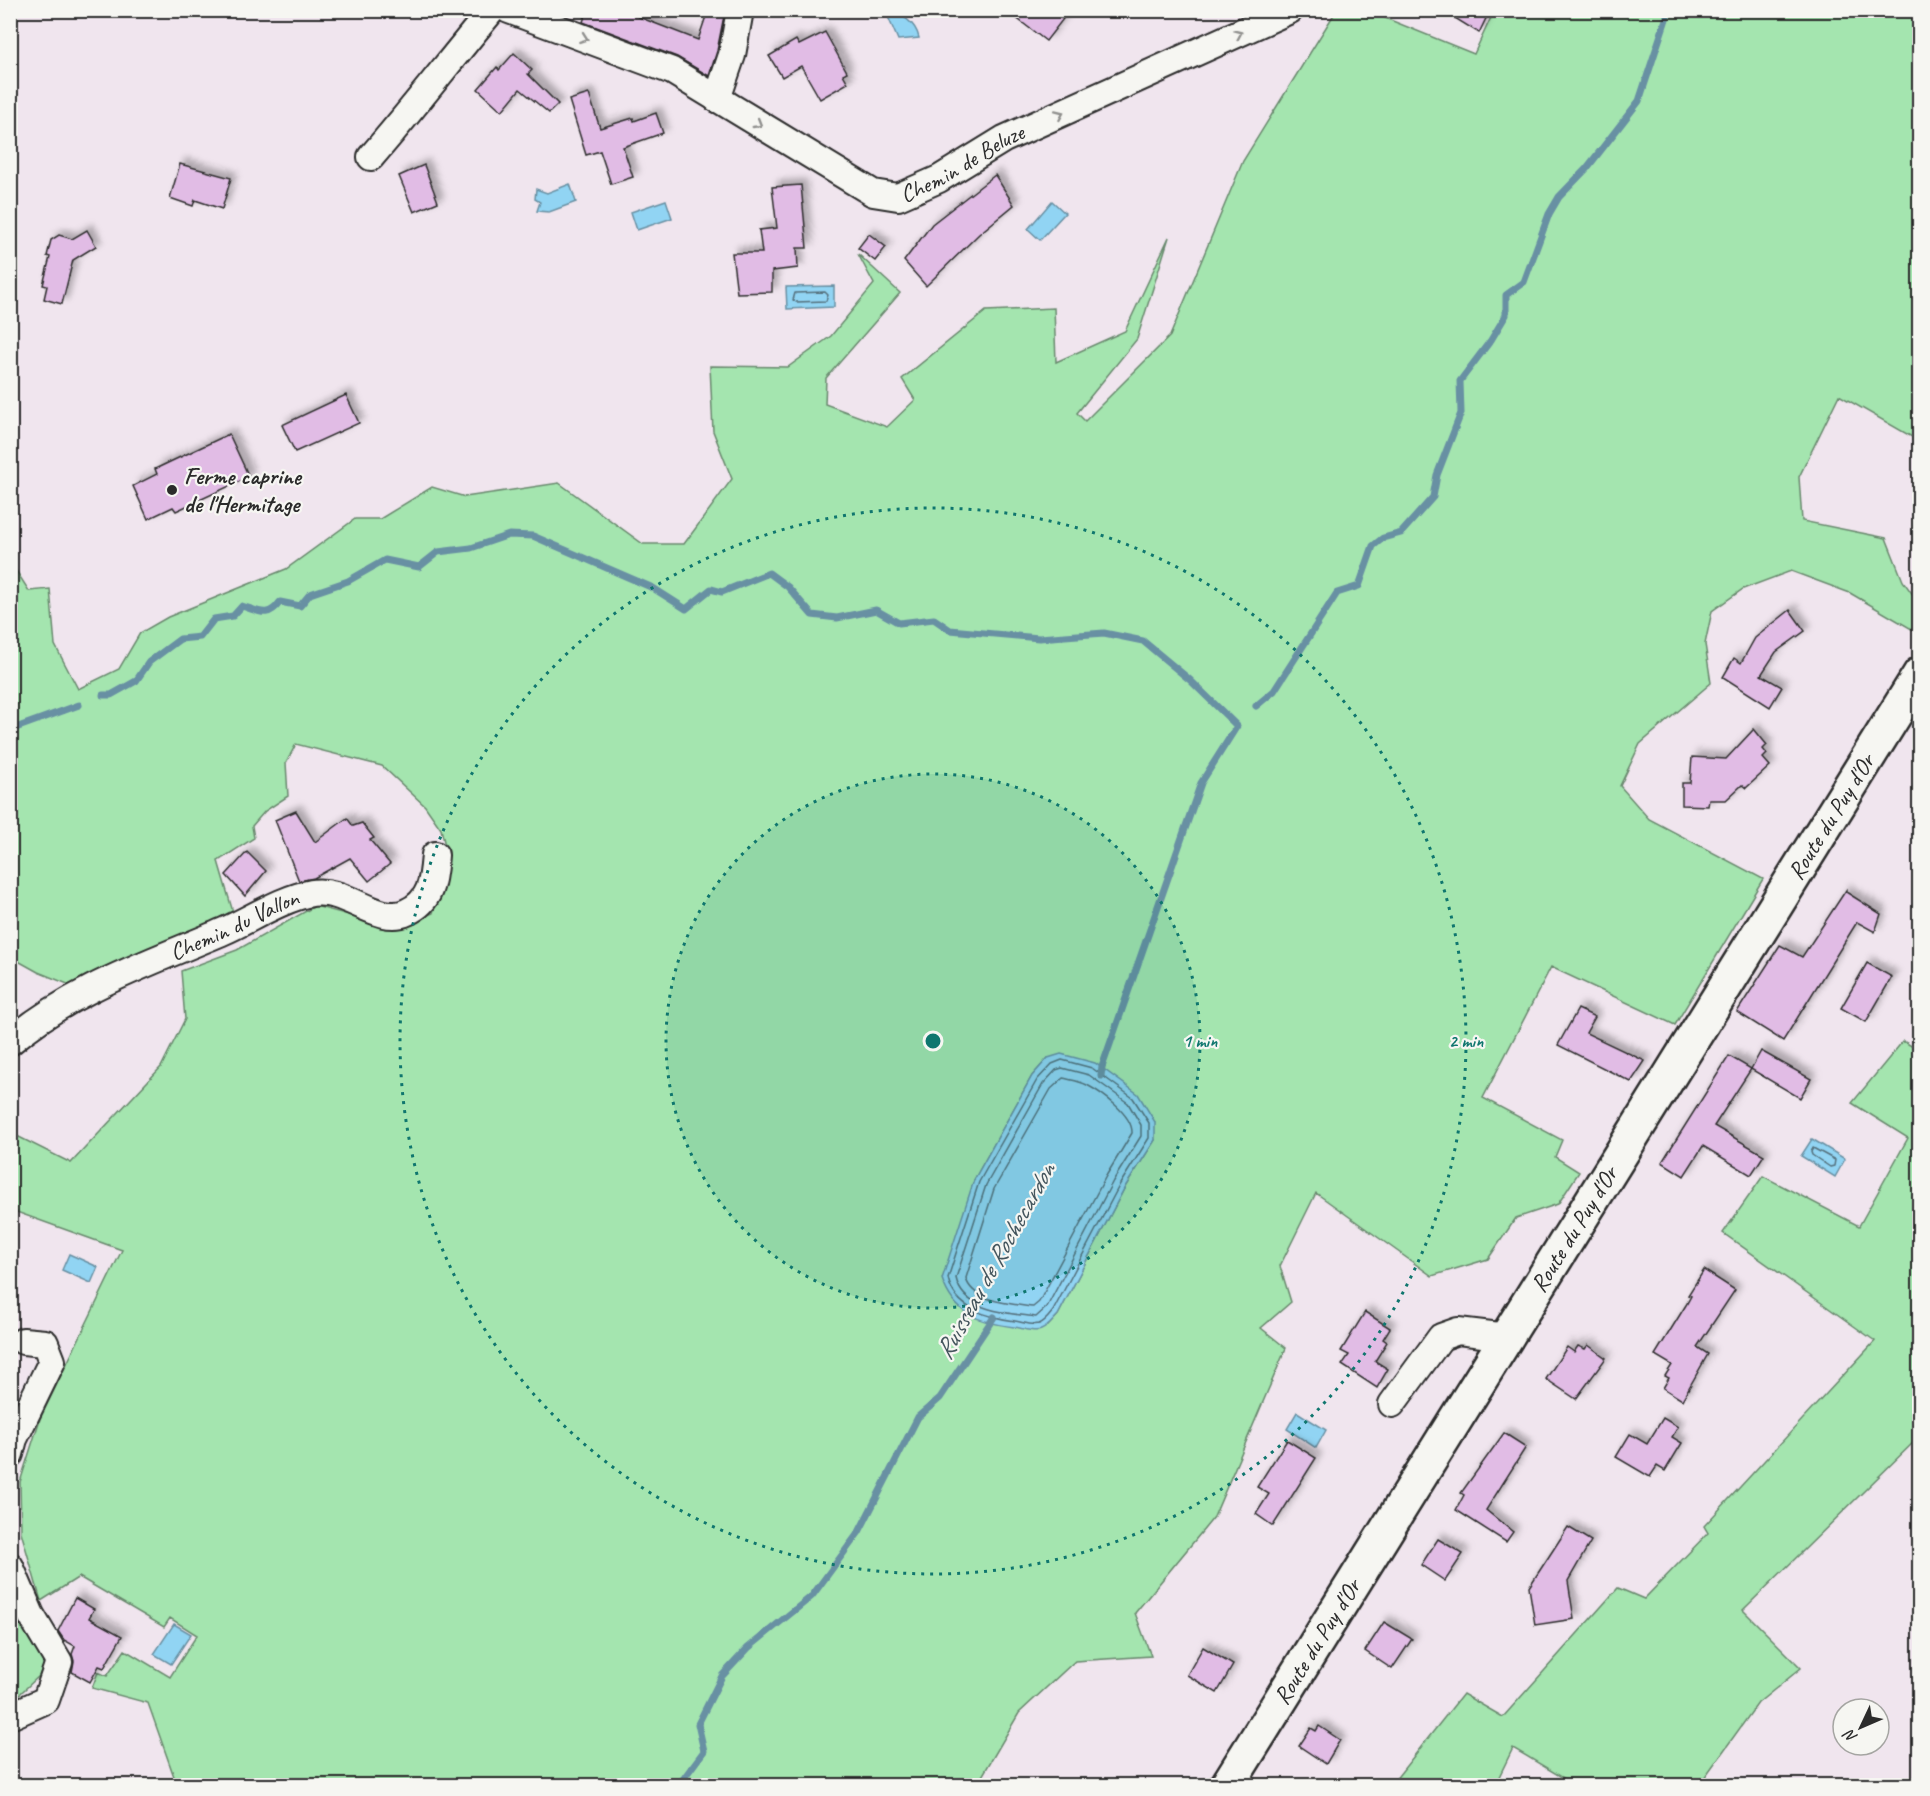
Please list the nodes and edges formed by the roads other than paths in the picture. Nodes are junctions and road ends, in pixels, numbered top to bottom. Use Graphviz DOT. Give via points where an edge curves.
graph roads {
  1 [pos="492,10"];
  2 [pos="509,10"];
  3 [pos="740,10"];
  4 [pos="1290,10"];
  5 [pos="717,99"];
  6 [pos="371,157"];
  7 [pos="1920,674"];
  8 [pos="435,855"];
  9 [pos="10,1042"];
  10 [pos="1508,1337"];
  11 [pos="23,1341"];
  12 [pos="1392,1404"];
  13 [pos="10,1454"];
  14 [pos="10,1566"];
  15 [pos="10,1716"];
  16 [pos="1227,1785"];
  1 -- 6 [label="street"];
  2 -- 5 [label="street, Chemin de Beluze, one-way" via="672,71"];
  3 -- 5 [label="street" via="732,55"];
  5 -- 4 [label="street, Chemin de Beluze, one-way" via="873,193 898,196 939,179 1004,139"];
  7 -- 10 [label="main road, Route du Puy d'Or"];
  8 -- 9 [label="street, Chemin du Vallon" via="433,882 423,903 406,914 383,915 334,893 294,898 83,992"];
  10 -- 12 [label="street" via="1458,1331 1442,1337"];
  10 -- 16 [label="main road, Route du Puy d'Or"];
  11 -- 13 [label="street" via="45,1343 52,1361"];
  14 -- 15 [label="street" via="31,1616 59,1662 46,1700"];
}
